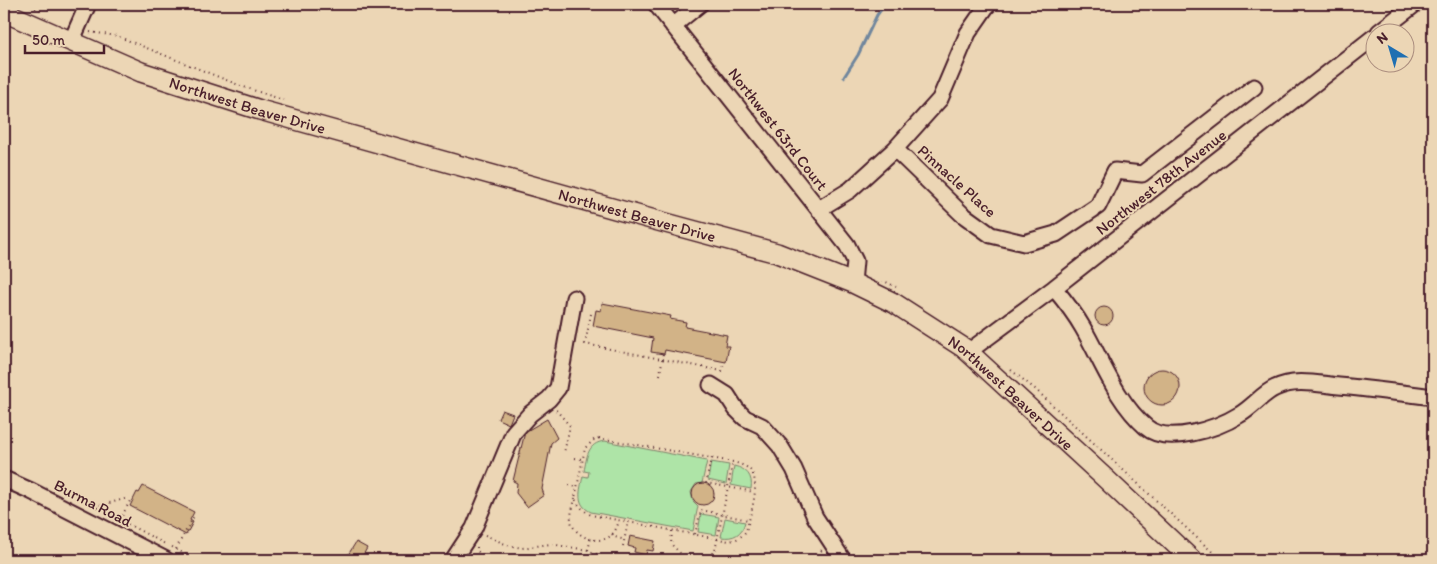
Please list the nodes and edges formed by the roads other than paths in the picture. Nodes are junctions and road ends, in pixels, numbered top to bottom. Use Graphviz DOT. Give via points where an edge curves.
graph roads {
  1 [pos="88,4"];
  2 [pos="656,4"];
  3 [pos="700,4"];
  4 [pos="990,4"];
  5 [pos="1415,4"];
  6 [pos="4,12"];
  7 [pos="1392,22"];
  8 [pos="673,26"];
  9 [pos="74,34"];
  10 [pos="1364,44"];
  11 [pos="1254,87"];
  12 [pos="895,149"];
  13 [pos="819,209"];
  14 [pos="853,283"];
  15 [pos="1054,288"];
  16 [pos="574,298"];
  17 [pos="968,352"];
  18 [pos="711,385"];
  19 [pos="1433,397"];
  20 [pos="4,481"];
  21 [pos="171,555"];
  22 [pos="453,560"];
  23 [pos="843,560"];
  24 [pos="1192,560"];
  1 -- 9 [label="street"];
  2 -- 8 [label="street, Northwest 63rd Court"];
  3 -- 8 [label="street"];
  4 -- 12 [label="street" via="968,33 940,99"];
  5 -- 7 [label="street"];
  6 -- 9 [label="main road, Northwest Beaver Drive"];
  8 -- 13 [label="street, Northwest 63rd Court"];
  9 -- 14 [label="main road, Northwest Beaver Drive" via="141,72 260,110 777,253"];
  10 -- 15 [label="street, Northwest 78th Avenue"];
  11 -- 12 [label="street, Pinnacle Place" via="1142,174 1115,171 1098,206 1056,234 1024,243 991,235 962,214"];
  12 -- 13 [label="street" via="850,190"];
  13 -- 14 [label="street, Northwest 63rd Court" via="847,245 854,262"];
  14 -- 17 [label="main road, Northwest Beaver Drive" via="894,303"];
  15 -- 17 [label="street, Northwest 78th Avenue"];
  15 -- 19 [label="street" via="1073,312 1124,401 1148,429 1158,433 1181,434 1219,426 1274,388 1302,382"];
  16 -- 22 [label="street" via="558,388 514,432 474,528"];
  17 -- 24 [label="main road, Northwest Beaver Drive"];
  18 -- 23 [label="street" via="727,395 745,418 762,426 780,446 815,517"];
  20 -- 21 [label="street, Burma Road"];
}
